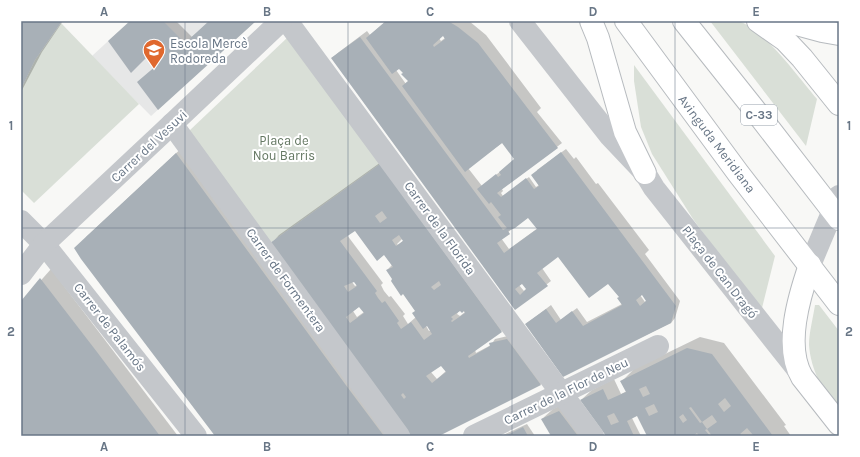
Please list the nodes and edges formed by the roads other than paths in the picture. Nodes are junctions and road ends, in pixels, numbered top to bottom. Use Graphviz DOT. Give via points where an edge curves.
graph roads {
  1 [pos="281,21"];
  2 [pos="287,21"];
  3 [pos="520,21"];
  4 [pos="591,21"];
  5 [pos="626,21"];
  6 [pos="684,21"];
  7 [pos="758,21"];
  8 [pos="785,21"];
  9 [pos="839,34"];
  10 [pos="839,104"];
  11 [pos="172,124"];
  12 [pos="645,173"];
  13 [pos="837,209"];
  14 [pos="21,221"];
  15 [pos="44,244"];
  16 [pos="810,265"];
  17 [pos="21,274"];
  18 [pos="839,304"];
  19 [pos="658,346"];
  20 [pos="797,369"];
  21 [pos="562,393"];
  22 [pos="839,424"];
  23 [pos="196,436"];
  24 [pos="399,436"];
  25 [pos="474,436"];
  26 [pos="593,436"];
  1 -- 11 [label="street, Carrer del Vesuvi"];
  2 -- 21 [label="street, Carrer de la Florida"];
  3 -- 12 [label="street" via="610,136"];
  4 -- 12 [label="main road" via="625,132"];
  5 -- 16 [label="main road, Avinguda Meridiana"];
  6 -- 13 [label="main road, C-33"];
  7 -- 10 [label="main road" via="785,40"];
  8 -- 9 [label="main road"];
  11 -- 15 [label="street, Carrer del Vesuvi"];
  11 -- 24 [label="street, Carrer de Formentera"];
  12 -- 20 [label="street, Plaça de Can Dragó" via="654,188"];
  13 -- 16 [label="street"];
  14 -- 15 [label="street, Carrer de Palamós"];
  15 -- 17 [label="street, Carrer del Vesuvi"];
  15 -- 23 [label="street, Carrer de Palamós"];
  16 -- 18 [label="main road, Avinguda Meridiana"];
  16 -- 20 [label="main road, Plaça de Can Dragó" via="798,304 794,336"];
  19 -- 21 [label="street, Carrer de la Flor de Neu"];
  20 -- 22 [label="main road, Plaça de Can Dragó"];
  21 -- 25 [label="street, Carrer de la Flor de Neu"];
  21 -- 26 [label="street, Carrer de la Florida"];
}
